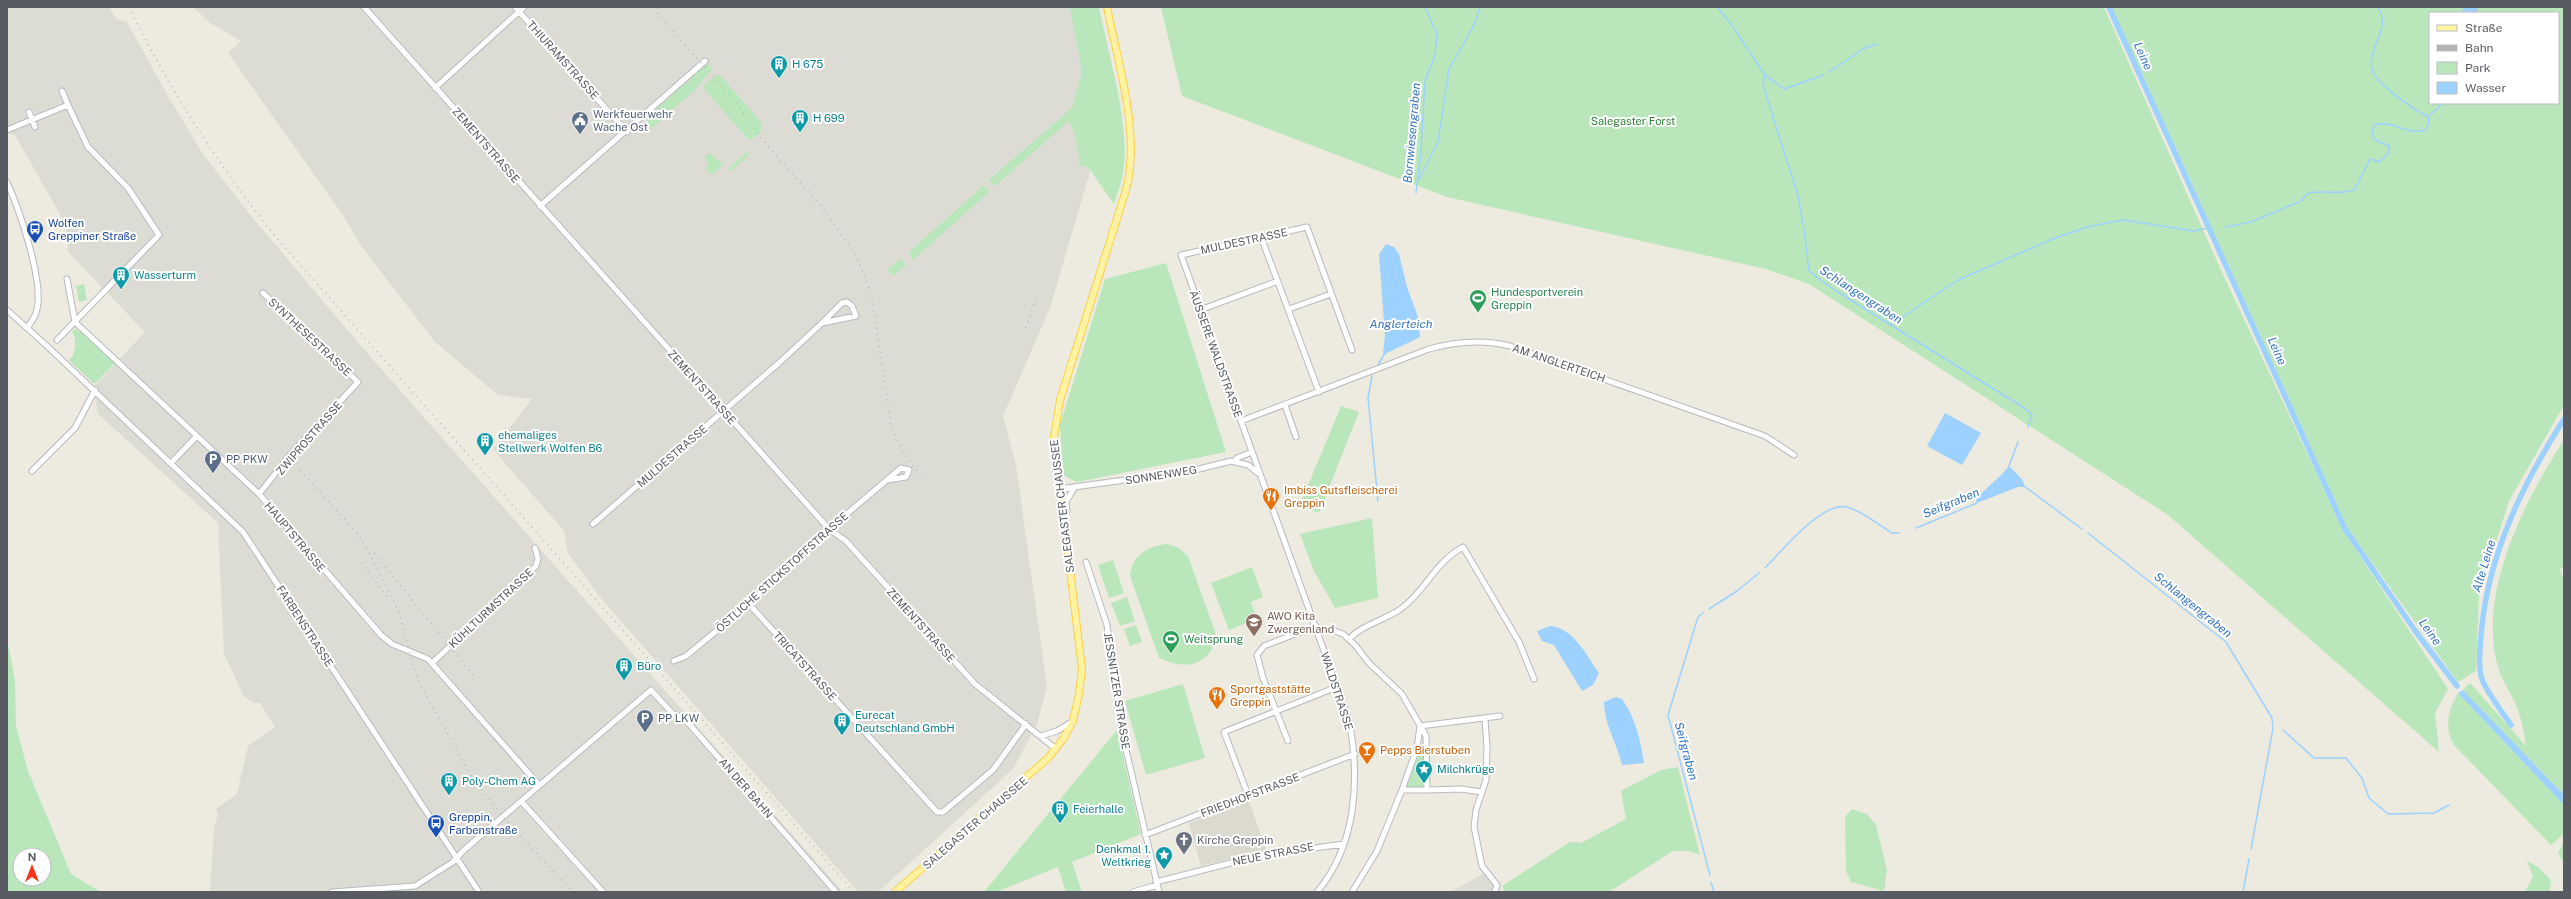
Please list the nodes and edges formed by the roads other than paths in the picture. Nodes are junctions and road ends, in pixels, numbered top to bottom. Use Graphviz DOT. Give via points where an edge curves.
graph roads {
  1 [pos="364,7"];
  2 [pos="515,7"];
  3 [pos="524,7"];
  4 [pos="1107,7"];
  5 [pos="519,12"];
  6 [pos="704,61"];
  7 [pos="435,88"];
  8 [pos="62,90"];
  9 [pos="68,105"];
  10 [pos="29,112"];
  11 [pos="32,120"];
  12 [pos="35,128"];
  13 [pos="7,130"];
  14 [pos="627,132"];
  15 [pos="7,182"];
  16 [pos="540,206"];
  17 [pos="1261,237"];
  18 [pos="1180,255"];
  19 [pos="67,279"];
  20 [pos="1278,281"];
  21 [pos="263,293"];
  22 [pos="1331,294"];
  23 [pos="1289,309"];
  24 [pos="7,310"];
  25 [pos="1200,310"];
  26 [pos="75,322"];
  27 [pos="822,323"];
  28 [pos="27,328"];
  29 [pos="57,340"];
  30 [pos="1352,350"];
  31 [pos="358,382"];
  32 [pos="95,390"];
  33 [pos="1319,392"];
  34 [pos="1285,405"];
  35 [pos="723,411"];
  36 [pos="1241,421"];
  37 [pos="197,436"];
  38 [pos="1296,437"];
  39 [pos="1252,452"];
  40 [pos="1794,455"];
  41 [pos="1235,461"];
  42 [pos="171,463"];
  43 [pos="32,471"];
  44 [pos="1258,474"];
  45 [pos="887,480"];
  46 [pos="1074,488"];
  47 [pos="1059,489"];
  48 [pos="260,494"];
  49 [pos="1063,516"];
  50 [pos="593,524"];
  51 [pos="829,529"];
  52 [pos="534,548"];
  53 [pos="1086,562"];
  54 [pos="749,604"];
  55 [pos="1317,629"];
  56 [pos="1349,638"];
  57 [pos="674,661"];
  58 [pos="432,663"];
  59 [pos="1534,679"];
  60 [pos="1337,686"];
  61 [pos="1276,711"];
  62 [pos="1500,716"];
  63 [pos="1485,719"];
  64 [pos="1073,721"];
  65 [pos="1026,724"];
  66 [pos="1420,726"];
  67 [pos="1041,736"];
  68 [pos="1288,741"];
  69 [pos="1056,749"];
  70 [pos="1355,754"];
  71 [pos="539,785"];
  72 [pos="1402,790"];
  73 [pos="1428,790"];
  74 [pos="1482,792"];
  75 [pos="1248,795"];
  76 [pos="521,801"];
  77 [pos="1145,836"];
  78 [pos="1344,844"];
  79 [pos="458,858"];
  80 [pos="1157,883"];
  81 [pos="332,892"];
  82 [pos="479,892"];
  83 [pos="603,892"];
  84 [pos="836,892"];
  85 [pos="896,892"];
  86 [pos="1132,892"];
  87 [pos="1159,892"];
  88 [pos="1317,892"];
  89 [pos="1352,892"];
  90 [pos="1495,892"];
  1 -- 7 [label="street, ZEMENTSTRASSE"];
  2 -- 5 [label="street, THIURAMSTRASSE"];
  3 -- 5 [label="street"];
  4 -- 47 [label="main road, SALEGASTER CHAUSSEE" via="1128,115 1132,146 1129,177 1055,421 1054,448"];
  5 -- 7 [label="street"];
  5 -- 14 [label="street, THIURAMSTRASSE"];
  6 -- 14 [label="street"];
  7 -- 16 [label="street, ZEMENTSTRASSE"];
  8 -- 9 [label="street"];
  9 -- 11 [label="street"];
  9 -- 26 [label="street" via="88,147 128,188 159,235"];
  10 -- 11 [label="street"];
  11 -- 12 [label="street"];
  11 -- 13 [label="street"];
  14 -- 16 [label="street"];
  15 -- 28 [label="street" via="29,245 38,294 37,310"];
  16 -- 35 [label="street, ZEMENTSTRASSE"];
  17 -- 18 [label="street, MULDESTRASSE"];
  17 -- 20 [label="street"];
  17 -- 22 [label="street, MULDESTRASSE" via="1307,227"];
  18 -- 25 [label="street, ÄUSSERE WALDSTRASSE"];
  19 -- 26 [label="street"];
  20 -- 23 [label="street"];
  20 -- 25 [label="street"];
  21 -- 31 [label="street, SYNTHESESTRASSE"];
  22 -- 23 [label="street"];
  22 -- 30 [label="street"];
  23 -- 33 [label="street"];
  24 -- 28 [label="street, FARBENSTRASSE"];
  25 -- 36 [label="street, ÄUSSERE WALDSTRASSE"];
  26 -- 29 [label="street"];
  26 -- 37 [label="street, HAUPTSTRASSE"];
  27 -- 27 [label="street, MULDESTRASSE" via="856,316 855,311 847,302 842,303"];
  27 -- 35 [label="street, MULDESTRASSE"];
  28 -- 32 [label="street, FARBENSTRASSE"];
  31 -- 48 [label="street, ZWIPROSTRASSE" via="296,449"];
  32 -- 42 [label="street, FARBENSTRASSE"];
  32 -- 43 [label="street" via="75,428"];
  33 -- 34 [label="street, AM ANGLERTEICH"];
  33 -- 40 [label="street, AM ANGLERTEICH" via="1441,346 1472,341 1490,342 1522,350 1765,436"];
  34 -- 36 [label="street, AM ANGLERTEICH"];
  34 -- 38 [label="street"];
  35 -- 50 [label="street, MULDESTRASSE"];
  35 -- 51 [label="street, ZEMENTSTRASSE"];
  36 -- 39 [label="street, ÄUSSERE WALDSTRASSE"];
  37 -- 42 [label="street"];
  37 -- 48 [label="street, HAUPTSTRASSE"];
  39 -- 41 [label="street"];
  39 -- 44 [label="street, ÄUSSERE WALDSTRASSE"];
  41 -- 44 [label="street" via="1248,465"];
  41 -- 46 [label="street, SONNENWEG" via="1191,471"];
  42 -- 79 [label="street, FARBENSTRASSE" via="246,535"];
  44 -- 55 [label="street, ÄUSSERE WALDSTRASSE"];
  45 -- 51 [label="street, ÖSTLICHE STICKSTOFFSTRASSE"];
  46 -- 47 [label="street, SONNENWEG"];
  46 -- 49 [label="street" via="1066,502 1067,511"];
  47 -- 49 [label="main road, SALEGASTER CHAUSSEE"];
  48 -- 58 [label="street, HAUPTSTRASSE" via="380,635"];
  49 -- 64 [label="main road, SALEGASTER CHAUSSEE" via="1081,662 1080,689"];
  51 -- 54 [label="street, ÖSTLICHE STICKSTOFFSTRASSE"];
  51 -- 65 [label="street, ZEMENTSTRASSE" via="846,541 975,684"];
  52 -- 58 [label="street, KÜHLTURMSTRASSE" via="538,558 536,566"];
  53 -- 77 [label="street, JESSNITZER STRASSE" via="1107,625 1121,728"];
  54 -- 57 [label="street, ÖSTLICHE STICKSTOFFSTRASSE" via="686,656"];
  54 -- 65 [label="street, TRICATSTRASSE" via="937,812 943,812 993,770"];
  55 -- 56 [label="street" via="1332,630"];
  55 -- 60 [label="street, WALDSTRASSE"];
  55 -- 61 [label="street" via="1264,646 1259,651 1258,661"];
  56 -- 59 [label="street" via="1401,608 1443,560 1464,547 1519,642"];
  56 -- 66 [label="street" via="1369,663 1402,694"];
  58 -- 71 [label="street, HAUPTSTRASSE"];
  60 -- 61 [label="street"];
  60 -- 70 [label="street, WALDSTRASSE" via="1349,720"];
  61 -- 68 [label="street"];
  61 -- 75 [label="street" via="1224,732"];
  62 -- 63 [label="street"];
  63 -- 66 [label="street"];
  63 -- 74 [label="street" via="1488,748 1486,780"];
  64 -- 67 [label="street" via="1058,731"];
  64 -- 69 [label="main road, SALEGASTER CHAUSSEE"];
  65 -- 67 [label="street, ZEMENTSTRASSE"];
  66 -- 72 [label="street" via="1417,748"];
  66 -- 73 [label="street" via="1426,736"];
  67 -- 69 [label="street, ZEMENTSTRASSE"];
  69 -- 85 [label="main road, SALEGASTER CHAUSSEE" via="1036,770"];
  70 -- 75 [label="street, FRIEDHOFSTRASSE"];
  70 -- 78 [label="street, WALDSTRASSE" via="1353,809"];
  71 -- 76 [label="street"];
  71 -- 84 [label="street, AN DER BAHN" via="651,690 673,714 684,718"];
  72 -- 73 [label="street"];
  72 -- 89 [label="street" via="1380,846"];
  73 -- 74 [label="street" via="1461,789"];
  74 -- 90 [label="street" via="1474,827 1482,866 1496,883"];
  75 -- 77 [label="street, FRIEDHOFSTRASSE"];
  76 -- 79 [label="street"];
  76 -- 83 [label="street"];
  77 -- 80 [label="street, JESSNITZER STRASSE"];
  78 -- 80 [label="street, NEUE STRASSE" via="1262,855"];
  78 -- 88 [label="street, WALDSTRASSE" via="1335,865"];
  79 -- 81 [label="street" via="411,887"];
  79 -- 82 [label="street, FARBENSTRASSE"];
  80 -- 86 [label="street, NEUE STRASSE"];
  80 -- 87 [label="street, JESSNITZER STRASSE"];
}
